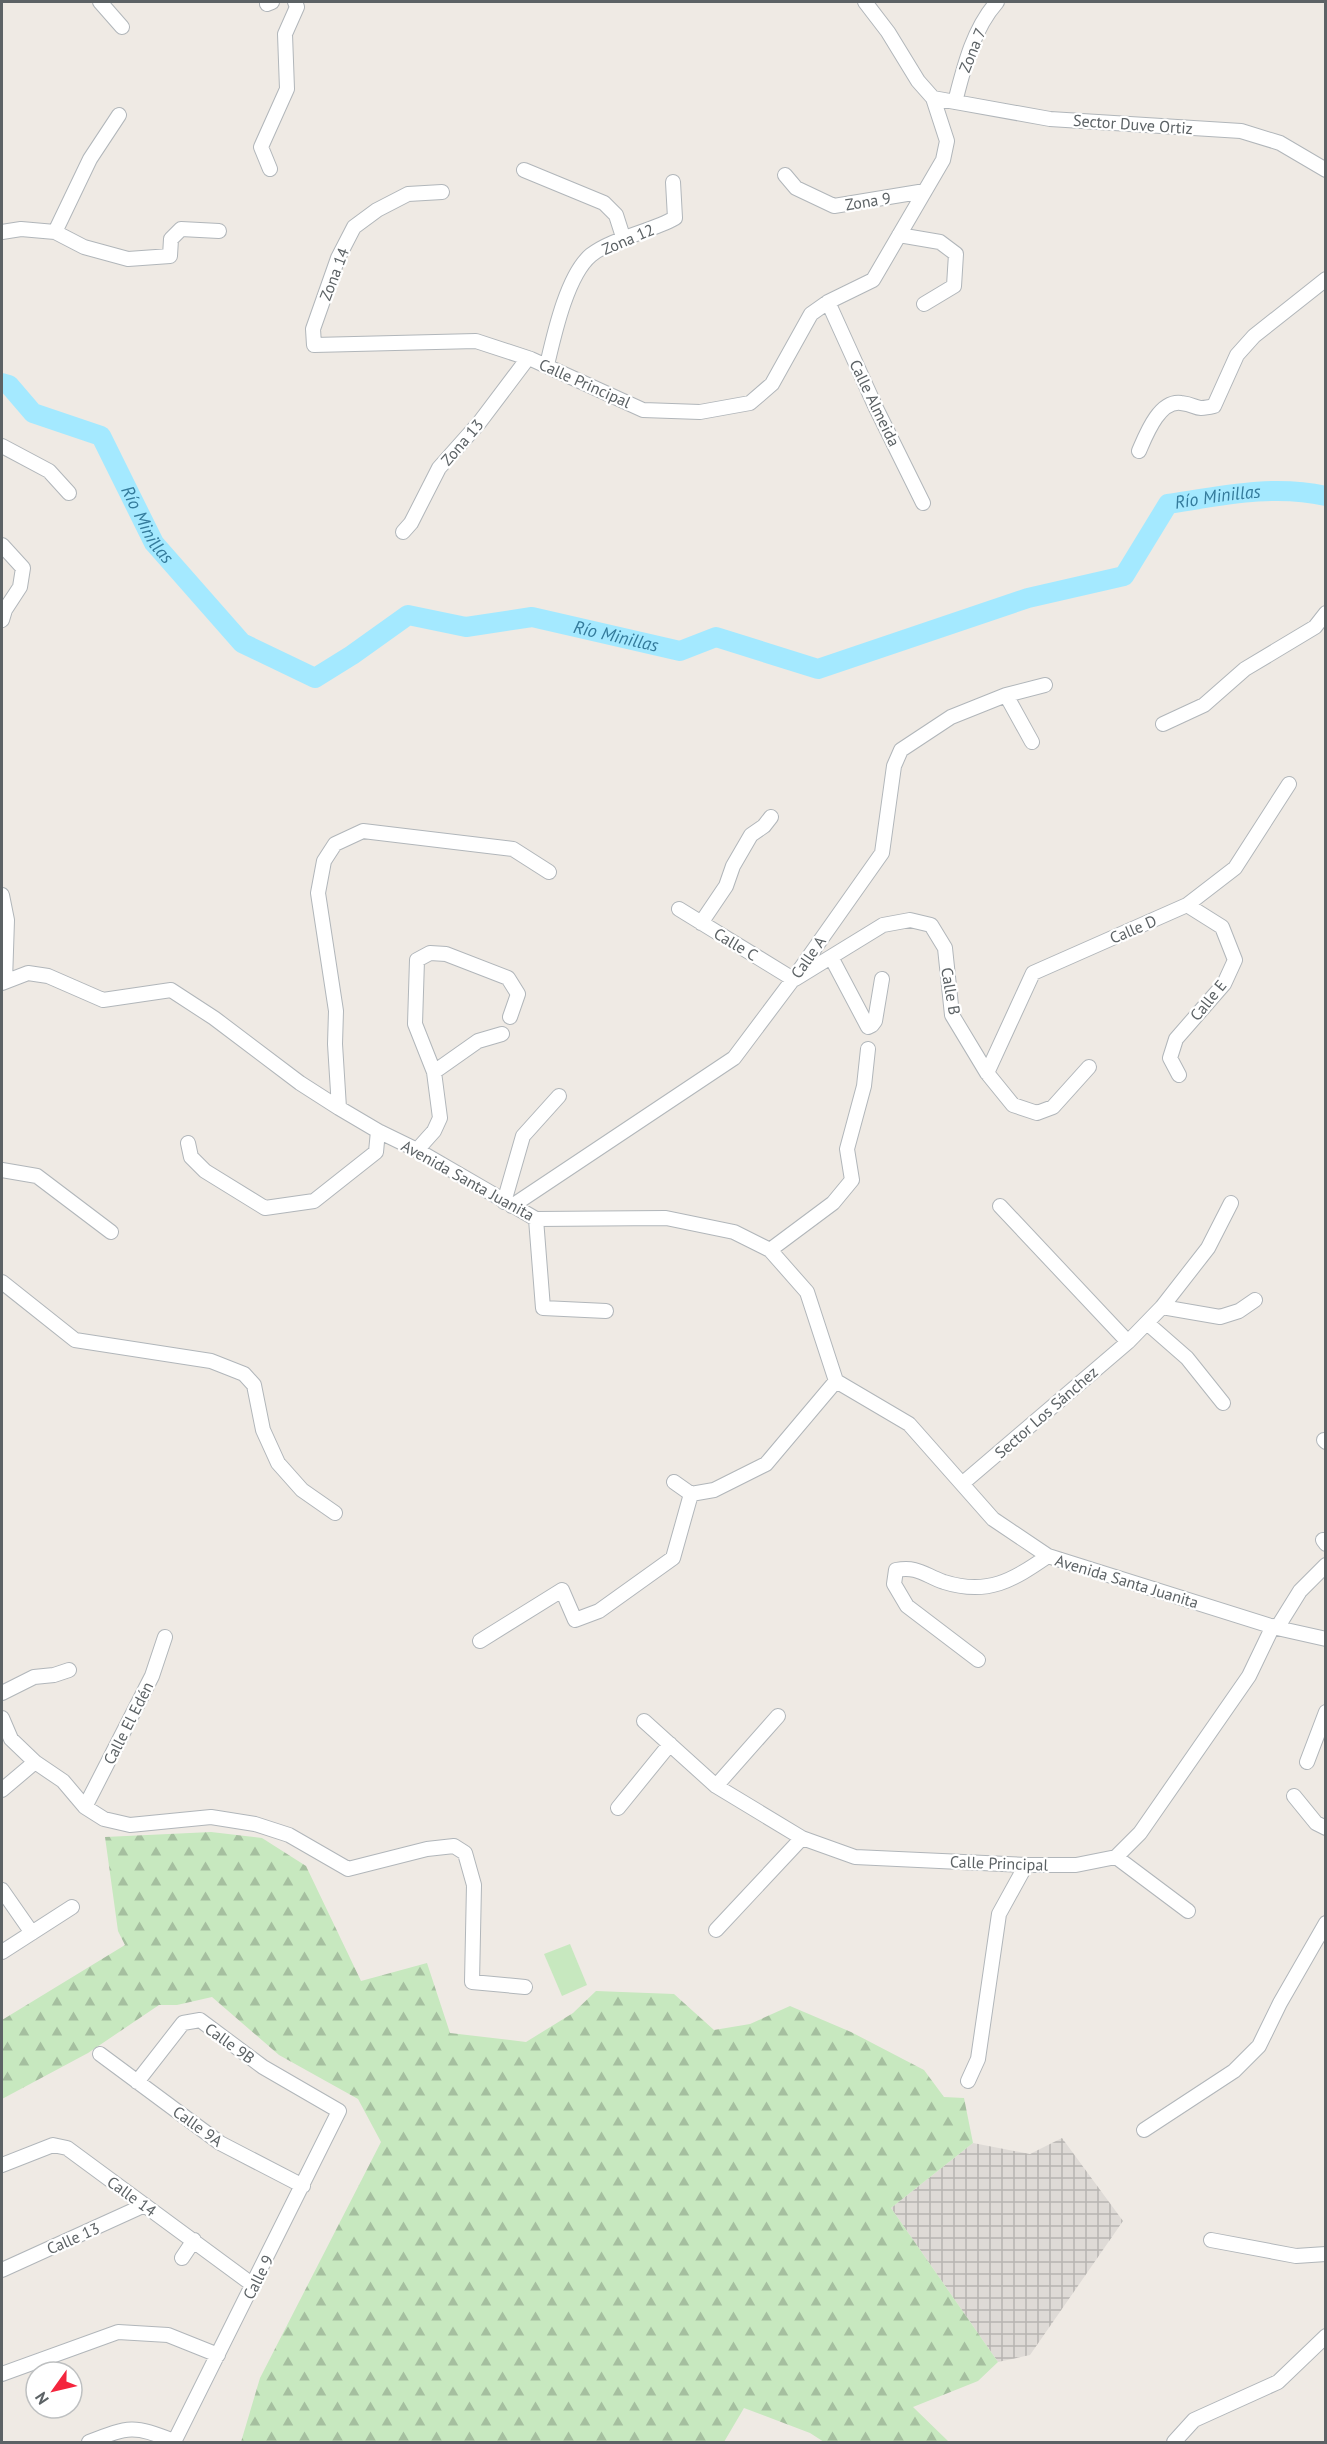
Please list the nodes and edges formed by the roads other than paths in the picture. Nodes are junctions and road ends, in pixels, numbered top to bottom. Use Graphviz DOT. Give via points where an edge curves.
graph roads {
  1 [pos="100,2"];
  2 [pos="295,2"];
  3 [pos="865,2"];
  4 [pos="997,2"];
  5 [pos="122,27"];
  6 [pos="933,98"];
  7 [pos="955,102"];
  8 [pos="119,115"];
  9 [pos="270,168"];
  10 [pos="524,170"];
  11 [pos="1326,170"];
  12 [pos="785,175"];
  13 [pos="673,182"];
  14 [pos="925,191"];
  15 [pos="442,192"];
  16 [pos="219,231"];
  17 [pos="2,232"];
  18 [pos="56,232"];
  19 [pos="899,235"];
  20 [pos="624,240"];
  21 [pos="1326,279"];
  22 [pos="828,302"];
  23 [pos="924,304"];
  24 [pos="315,345"];
  25 [pos="528,358"];
  26 [pos="547,365"];
  27 [pos="2,446"];
  28 [pos="1139,452"];
  29 [pos="69,493"];
  30 [pos="923,503"];
  31 [pos="403,532"];
  32 [pos="2,545"];
  33 [pos="1326,613"];
  34 [pos="2,620"];
  35 [pos="1320,625"];
  36 [pos="1045,685"];
  37 [pos="1006,695"];
  38 [pos="1163,724"];
  39 [pos="1032,742"];
  40 [pos="1288,784"];
  41 [pos="771,817"];
  42 [pos="549,872"];
  43 [pos="2,895"];
  44 [pos="1187,905"];
  45 [pos="679,909"];
  46 [pos="701,923"];
  47 [pos="831,957"];
  48 [pos="882,979"];
  49 [pos="792,980"];
  50 [pos="3,982"];
  51 [pos="510,1017"];
  52 [pos="502,1034"];
  53 [pos="868,1049"];
  54 [pos="1089,1067"];
  55 [pos="434,1072"];
  56 [pos="987,1073"];
  57 [pos="1179,1075"];
  58 [pos="559,1096"];
  59 [pos="339,1108"];
  60 [pos="378,1131"];
  61 [pos="188,1143"];
  62 [pos="417,1150"];
  63 [pos="2,1170"];
  64 [pos="1231,1203"];
  65 [pos="508,1204"];
  66 [pos="1000,1206"];
  67 [pos="536,1219"];
  68 [pos="111,1232"];
  69 [pos="770,1250"];
  70 [pos="2,1282"];
  71 [pos="1255,1300"];
  72 [pos="1162,1307"];
  73 [pos="606,1311"];
  74 [pos="1147,1323"];
  75 [pos="1128,1342"];
  76 [pos="836,1381"];
  77 [pos="1223,1403"];
  78 [pos="674,1482"];
  79 [pos="963,1483"];
  80 [pos="692,1494"];
  81 [pos="335,1513"];
  82 [pos="1048,1556"];
  83 [pos="1326,1565"];
  84 [pos="1275,1627"];
  85 [pos="165,1637"];
  86 [pos="1326,1639"];
  87 [pos="480,1641"];
  88 [pos="978,1660"];
  89 [pos="69,1670"];
  90 [pos="2,1693"];
  91 [pos="1326,1712"];
  92 [pos="778,1716"];
  93 [pos="2,1718"];
  94 [pos="645,1721"];
  95 [pos="669,1744"];
  96 [pos="35,1762"];
  97 [pos="1307,1762"];
  98 [pos="716,1786"];
  99 [pos="2,1790"];
  100 [pos="1294,1796"];
  101 [pos="85,1807"];
  102 [pos="618,1808"];
  103 [pos="1326,1828"];
  104 [pos="802,1838"];
  105 [pos="1116,1857"];
  106 [pos="1026,1865"];
  107 [pos="2,1890"];
  108 [pos="72,1907"];
  109 [pos="1188,1911"];
  110 [pos="1326,1923"];
  111 [pos="716,1930"];
  112 [pos="33,1933"];
  113 [pos="2,1952"];
  114 [pos="525,1987"];
  115 [pos="100,2054"];
  116 [pos="968,2081"];
  117 [pos="137,2082"];
  118 [pos="339,2111"];
  119 [pos="1144,2130"];
  120 [pos="2,2165"];
  121 [pos="303,2186"];
  122 [pos="145,2205"];
  123 [pos="194,2240"];
  124 [pos="1211,2240"];
  125 [pos="1326,2254"];
  126 [pos="182,2258"];
  127 [pos="2,2270"];
  128 [pos="254,2285"];
  129 [pos="1326,2336"];
  130 [pos="218,2355"];
  131 [pos="2,2374"];
  132 [pos="89,2442"];
  133 [pos="174,2442"];
  134 [pos="1174,2442"];
  1 -- 5 [label="street"];
  2 -- 9 [label="street" via="297,7 285,34 287,89 261,147"];
  3 -- 6 [label="street, Calle Principal"];
  4 -- 7 [label="street, Zona 7" via="971,46"];
  6 -- 7 [label="street, Sector Duve Ortiz"];
  6 -- 14 [label="street, Calle Principal" via="947,141 943,160"];
  7 -- 11 [label="street, Sector Duve Ortiz" via="1050,119 1241,131 1280,143"];
  8 -- 18 [label="street" via="90,159"];
  10 -- 20 [label="street" via="604,203 616,215"];
  12 -- 14 [label="street, Zona 9" via="796,188 834,206"];
  13 -- 20 [label="street, Zona 12" via="675,218"];
  14 -- 19 [label="street, Calle Principal"];
  15 -- 24 [label="street, Zona 14" via="408,194 354,227 338,258 313,329"];
  16 -- 18 [label="street" via="181,230 171,239 170,256 128,259 84,247"];
  17 -- 18 [label="street"];
  19 -- 22 [label="street, Calle Principal" via="873,280"];
  19 -- 23 [label="street" via="940,242 956,254 954,286"];
  20 -- 26 [label="street, Zona 12" via="591,255 577,273 560,315"];
  21 -- 28 [label="street" via="1254,336 1238,355 1214,406 1199,410 1180,403 1166,406"];
  22 -- 26 [label="street, Calle Principal" via="811,315 772,384 750,403 700,412 643,410"];
  22 -- 30 [label="street, Calle Almeida"];
  24 -- 25 [label="street, Calle Principal" via="477,341"];
  25 -- 26 [label="street, Calle Principal"];
  25 -- 31 [label="street, Zona 13" via="439,468 411,524"];
  27 -- 29 [label="street" via="50,471"];
  32 -- 34 [label="street" via="23,568 21,586"];
  33 -- 35 [label="street"];
  35 -- 38 [label="street" via="1245,669 1204,705"];
  36 -- 37 [label="street, Calle A"];
  37 -- 39 [label="street"];
  37 -- 49 [label="street, Calle A" via="951,717 902,750 894,766 882,853"];
  40 -- 44 [label="street, Calle D" via="1235,868"];
  41 -- 46 [label="street" via="751,834 726,886"];
  42 -- 59 [label="street" via="513,849 363,831 335,844 324,861 318,893 336,1011"];
  43 -- 50 [label="street" via="7,920"];
  44 -- 56 [label="street, Calle D" via="1032,972"];
  44 -- 57 [label="street, Calle E" via="1222,927 1235,960 1224,984 1176,1040 1170,1059"];
  45 -- 46 [label="street, Calle C"];
  46 -- 49 [label="street, Calle C"];
  47 -- 48 [label="street" via="867,1027 877,1014"];
  47 -- 49 [label="street, Calle B"];
  47 -- 56 [label="street, Calle B" via="883,925 910,920 930,926 945,948 952,1015"];
  49 -- 65 [label="street, Calle A" via="734,1058"];
  50 -- 59 [label="street, Avenida Santa Juanita" via="28,973 48,976 103,1000 171,990"];
  51 -- 55 [label="street" via="518,994 508,978 446,954 430,953 417,960 415,1024"];
  52 -- 55 [label="street" via="478,1041"];
  53 -- 69 [label="street" via="864,1086 847,1149 852,1180 833,1203"];
  54 -- 56 [label="street, Calle B" via="1053,1107 1037,1113 1013,1105"];
  55 -- 62 [label="street" via="440,1118"];
  58 -- 65 [label="street" via="523,1136"];
  59 -- 60 [label="street, Avenida Santa Juanita"];
  60 -- 61 [label="street" via="376,1152 314,1201 265,1208 205,1171 191,1157"];
  60 -- 62 [label="street, Avenida Santa Juanita"];
  62 -- 65 [label="street, Avenida Santa Juanita"];
  63 -- 68 [label="street" via="37,1176"];
  64 -- 72 [label="street, Sector Los Sánchez" via="1208,1248"];
  65 -- 67 [label="street, Avenida Santa Juanita"];
  66 -- 75 [label="street"];
  67 -- 69 [label="street, Avenida Santa Juanita" via="666,1218 734,1232"];
  67 -- 73 [label="street" via="543,1308"];
  69 -- 76 [label="street, Avenida Santa Juanita" via="807,1292"];
  70 -- 81 [label="street" via="75,1340 211,1361 244,1374 254,1385 263,1430 278,1463 302,1490"];
  71 -- 72 [label="street" via="1220,1317"];
  72 -- 74 [label="street, Sector Los Sánchez"];
  74 -- 75 [label="street, Sector Los Sánchez"];
  74 -- 77 [label="street" via="1187,1358"];
  75 -- 79 [label="street, Sector Los Sánchez"];
  76 -- 79 [label="street, Avenida Santa Juanita" via="909,1424"];
  76 -- 80 [label="street" via="766,1464 714,1490"];
  78 -- 80 [label="street"];
  79 -- 82 [label="street, Avenida Santa Juanita" via="993,1519"];
  80 -- 87 [label="street" via="673,1558 598,1611 574,1620 562,1590"];
  82 -- 84 [label="street, Avenida Santa Juanita"];
  82 -- 88 [label="street" via="1017,1578 981,1588 946,1582 910,1568 896,1570 894,1584 906,1606"];
  83 -- 84 [label="street" via="1300,1591"];
  84 -- 86 [label="street, Avenida Santa Juanita"];
  84 -- 105 [label="street" via="1249,1676 1140,1833"];
  85 -- 101 [label="street, Calle El Edén" via="152,1676"];
  89 -- 90 [label="street" via="34,1677"];
  91 -- 97 [label="street"];
  92 -- 98 [label="street"];
  93 -- 96 [label="street" via="11,1739"];
  94 -- 95 [label="street, Calle Principal"];
  95 -- 98 [label="street, Calle Principal"];
  95 -- 102 [label="street"];
  96 -- 99 [label="street"];
  96 -- 101 [label="street" via="63,1781"];
  98 -- 104 [label="street, Calle Principal"];
  100 -- 103 [label="street"];
  101 -- 114 [label="street" via="104,1819 130,1824 211,1817 255,1824 289,1835 348,1869 454,1846 465,1854 474,1885 472,1982"];
  104 -- 106 [label="street, Calle Principal" via="855,1857"];
  104 -- 111 [label="street"];
  105 -- 106 [label="street, Calle Principal" via="1076,1865"];
  105 -- 109 [label="street"];
  106 -- 116 [label="street" via="999,1914 978,2059"];
  107 -- 112 [label="street"];
  108 -- 112 [label="street"];
  110 -- 119 [label="street" via="1259,2046 1234,2071"];
  112 -- 113 [label="street"];
  115 -- 117 [label="street, Calle 9A"];
  117 -- 118 [label="street, Calle 9B" via="183,2023 200,2020 263,2067"];
  117 -- 121 [label="street, Calle 9A" via="220,2143"];
  118 -- 121 [label="street, Calle 9"];
  120 -- 122 [label="street, Calle 14" via="53,2145 67,2148"];
  121 -- 128 [label="street, Calle 9"];
  122 -- 123 [label="street, Calle 14"];
  122 -- 127 [label="street, Calle 13"];
  123 -- 126 [label="street"];
  123 -- 128 [label="street, Calle 14"];
  124 -- 125 [label="street" via="1296,2256"];
  128 -- 130 [label="street, Calle 9"];
  129 -- 134 [label="street" via="1278,2382 1194,2420"];
  130 -- 131 [label="street" via="168,2335 118,2332"];
  130 -- 133 [label="street, Calle 9"];
  132 -- 133 [label="street" via="123,2429 144,2429"];
}
